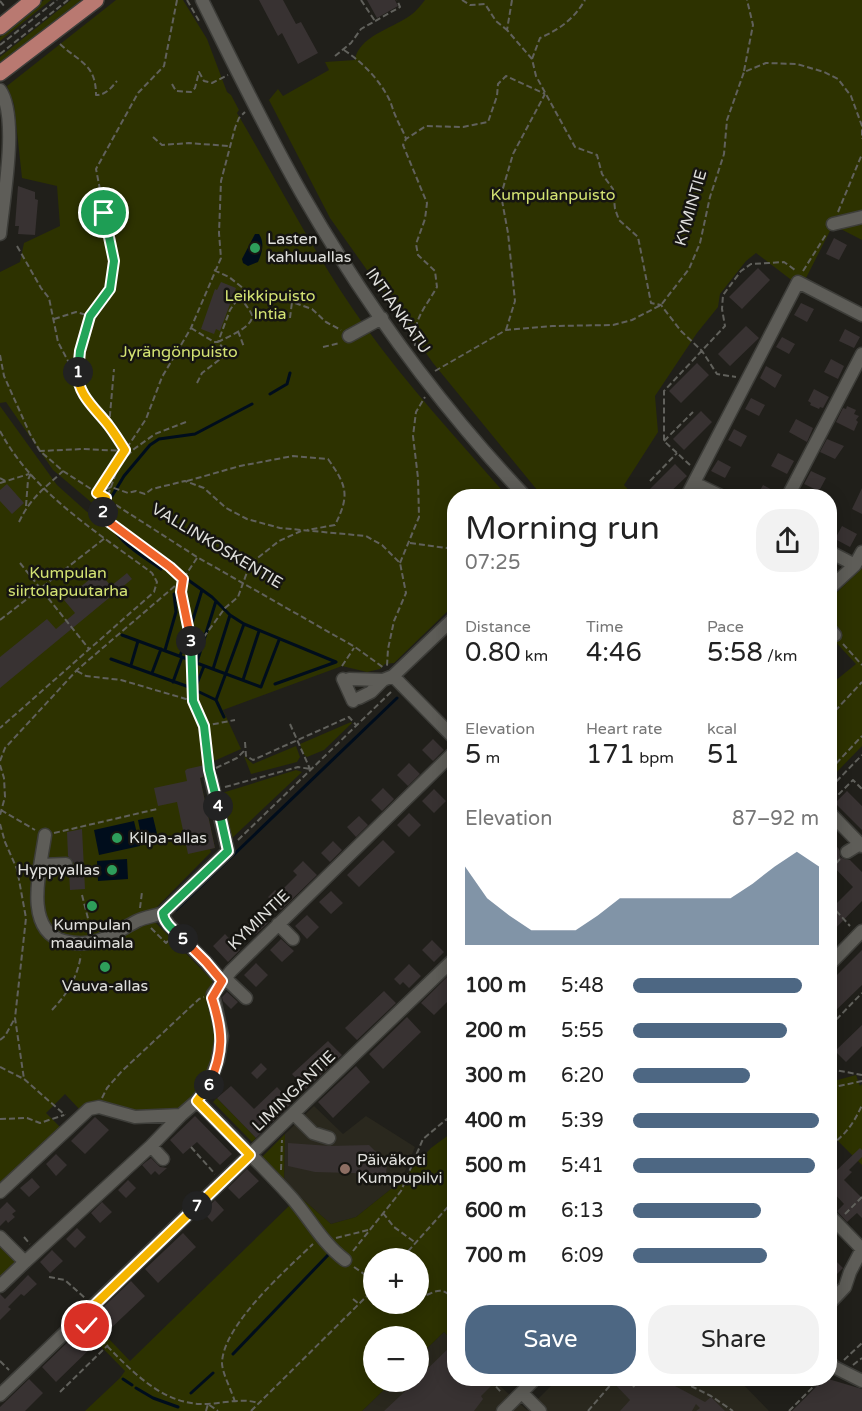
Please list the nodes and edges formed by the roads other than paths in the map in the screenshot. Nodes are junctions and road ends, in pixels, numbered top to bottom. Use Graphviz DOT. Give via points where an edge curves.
graph roads {
  1 [pos="96,0"];
  2 [pos="201,0"];
  3 [pos="24,3"];
  4 [pos="0,27"];
  5 [pos="0,73"];
  6 [pos="0,90"];
  7 [pos="862,217"];
  8 [pos="833,224"];
  9 [pos="0,234"];
  10 [pos="862,315"];
  11 [pos="382,318"];
  12 [pos="349,336"];
  13 [pos="862,354"];
  14 [pos="696,478"];
  15 [pos="519,489"];
  16 [pos="690,489"];
  17 [pos="711,489"];
  18 [pos="792,489"];
  19 [pos="862,552"];
  20 [pos="837,556"];
  21 [pos="855,565"];
  22 [pos="837,582"];
  23 [pos="447,625"];
  24 [pos="391,677"];
  25 [pos="447,731"];
  26 [pos="447,758"];
  27 [pos="213,779"];
  28 [pos="837,816"];
  29 [pos="45,835"];
  30 [pos="861,845"];
  31 [pos="847,852"];
  32 [pos="66,860"];
  33 [pos="42,861"];
  34 [pos="163,913"];
  35 [pos="278,924"];
  36 [pos="857,930"];
  37 [pos="293,939"];
  38 [pos="837,955"];
  39 [pos="447,966"];
  40 [pos="224,980"];
  41 [pos="246,998"];
  42 [pos="197,1101"];
  43 [pos="294,1114"];
  44 [pos="181,1115"];
  45 [pos="329,1138"];
  46 [pos="151,1146"];
  47 [pos="250,1155"];
  48 [pos="164,1159"];
  49 [pos="0,1192"];
  50 [pos="837,1223"];
  51 [pos="0,1237"];
  52 [pos="345,1260"];
  53 [pos="25,1262"];
  54 [pos="0,1286"];
  55 [pos="837,1296"];
  56 [pos="837,1368"];
  57 [pos="862,1381"];
  58 [pos="529,1386"];
  59 [pos="522,1393"];
  60 [pos="0,1395"];
  61 [pos="502,1411"];
  62 [pos="540,1411"];
  1 -- 5 [label="main road"];
  2 -- 11 [label="street, INTIANKATU" via="251,108 322,228"];
  3 -- 4 [label="main road"];
  6 -- 9 [label="street" via="7,106 9,143"];
  7 -- 8 [label="street"];
  10 -- 14 [label="street" via="798,282"];
  11 -- 12 [label="street"];
  11 -- 15 [label="street, INTIANKATU" via="458,421"];
  13 -- 18 [label="street"];
  14 -- 16 [label="street"];
  14 -- 17 [label="street"];
  19 -- 21 [label="street"];
  20 -- 21 [label="street"];
  21 -- 22 [label="street"];
  23 -- 24 [label="street"];
  24 -- 24 [label="street" via="356,699 346,679"];
  24 -- 25 [label="street"];
  26 -- 35 [label="street, KYMINTIE" via="352,844"];
  27 -- 34 [label="street" via="228,851"];
  28 -- 30 [label="street"];
  29 -- 33 [label="street"];
  30 -- 31 [label="street"];
  32 -- 33 [label="street"];
  33 -- 34 [label="street" via="37,904 42,925 58,939 102,940 139,920"];
  34 -- 40 [label="street" via="169,925"];
  35 -- 37 [label="street"];
  35 -- 40 [label="street, KYMINTIE"];
  36 -- 38 [label="street"];
  39 -- 43 [label="street, LIMINGANTIE"];
  40 -- 41 [label="street"];
  40 -- 42 [label="street, KYMINTIE" via="212,998 225,1018 218,1060 209,1085"];
  42 -- 44 [label="street"];
  42 -- 47 [label="street"];
  43 -- 45 [label="street" via="313,1132"];
  43 -- 47 [label="street, LIMINGANTIE"];
  44 -- 46 [label="street"];
  44 -- 49 [label="street" via="135,1117 94,1107"];
  46 -- 48 [label="street"];
  46 -- 53 [label="street"];
  47 -- 52 [label="street"];
  47 -- 60 [label="street, LIMINGANTIE"];
  50 -- 55 [label="street" via="862,1250"];
  51 -- 53 [label="street"];
  53 -- 54 [label="street"];
  56 -- 57 [label="street"];
  58 -- 59 [label="street"];
  59 -- 61 [label="street"];
  59 -- 62 [label="street"];
}
